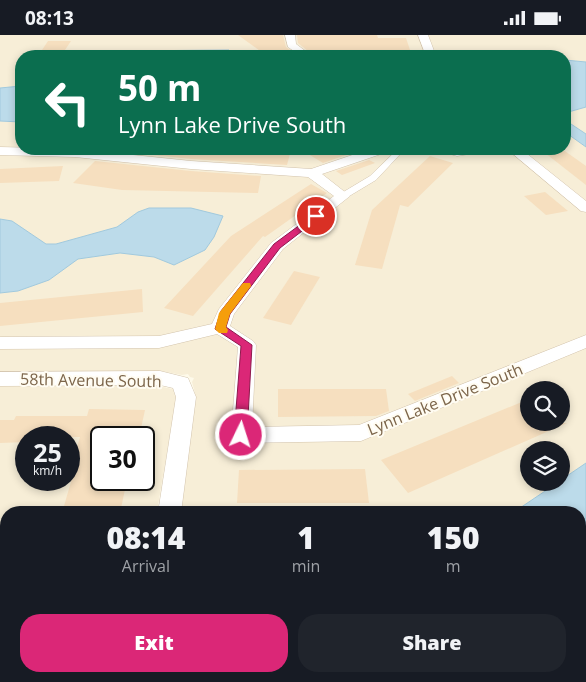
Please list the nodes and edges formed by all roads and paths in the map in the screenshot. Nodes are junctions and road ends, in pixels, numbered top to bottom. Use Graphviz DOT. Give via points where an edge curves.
graph roads {
  1 [pos="290,35"];
  2 [pos="423,35"];
  3 [pos="298,50"];
  4 [pos="429,50"];
  5 [pos="0,151"];
  6 [pos="15,151"];
  7 [pos="94,155"];
  8 [pos="364,155"];
  9 [pos="396,155"];
  10 [pos="520,155"];
  11 [pos="312,173"];
  12 [pos="342,196"];
  13 [pos="586,208"];
  14 [pos="220,329"];
  15 [pos="586,341"];
  16 [pos="0,343"];
  17 [pos="0,379"];
  18 [pos="170,506"];
  1 -- 3 [label="street" via="291,45"];
  2 -- 4 [label="street"];
  5 -- 6 [label="street"];
  7 -- 11 [label="street"];
  8 -- 11 [label="street"];
  9 -- 12 [label="lane" via="373,178"];
  10 -- 13 [label="street"];
  11 -- 12 [label="street"];
  12 -- 14 [label="street" via="277,246 225,313"];
  14 -- 15 [label="street, Lynn Lake Drive South" via="247,345 241,435 361,433"];
  14 -- 16 [label="street" via="158,342"];
  17 -- 18 [label="street, 58th Avenue South" via="160,378 182,383 186,397"];
}
